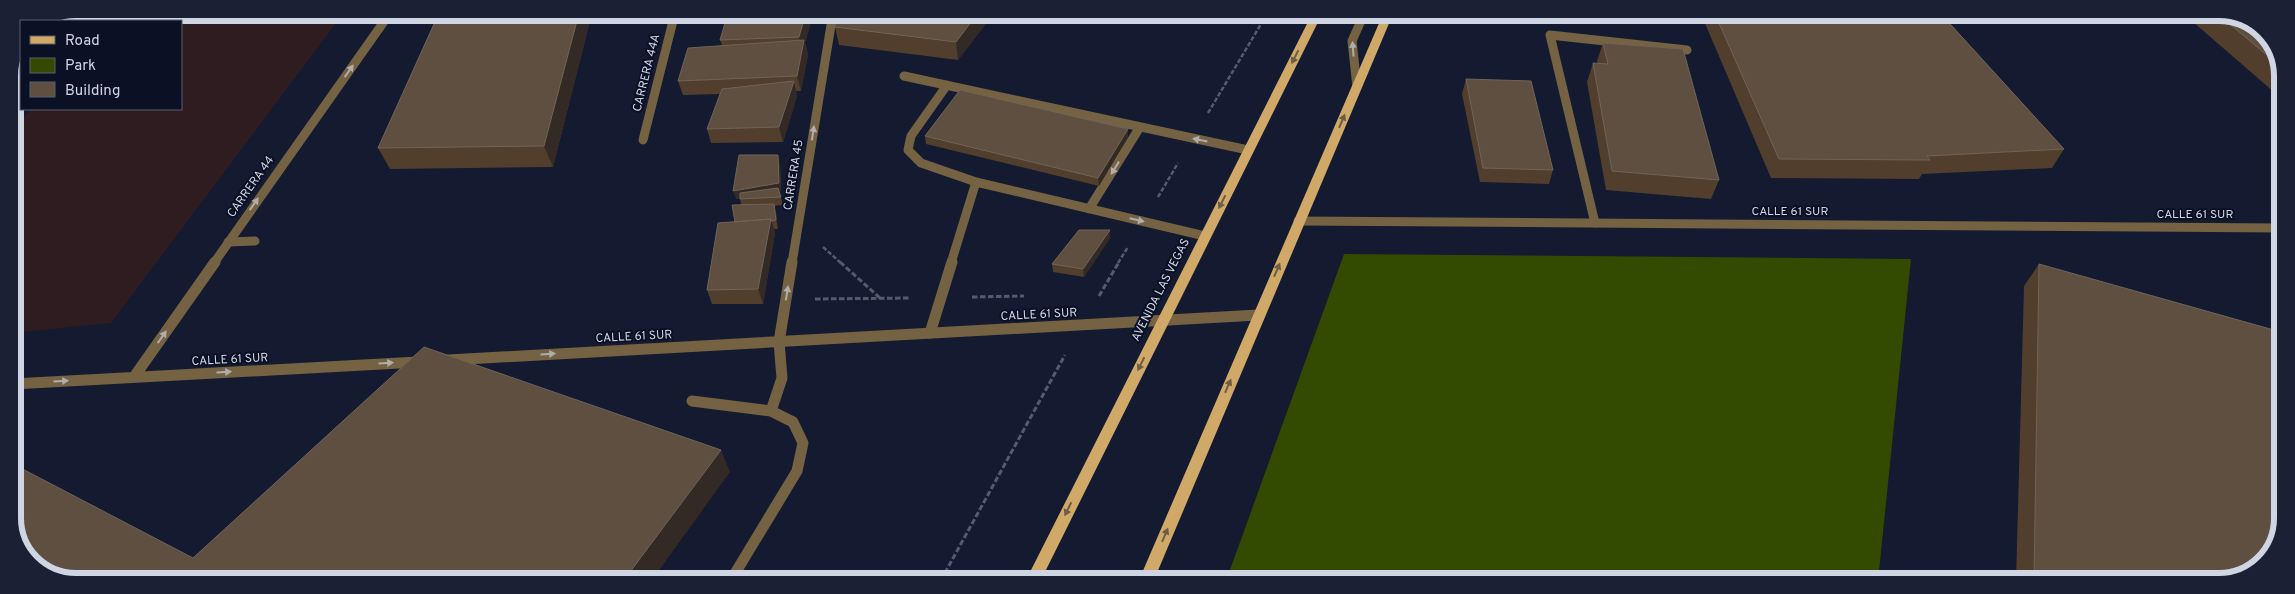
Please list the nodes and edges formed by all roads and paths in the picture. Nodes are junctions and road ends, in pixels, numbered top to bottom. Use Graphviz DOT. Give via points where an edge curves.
graph roads {
  1 [pos="384,21"];
  2 [pos="673,21"];
  3 [pos="832,21"];
  4 [pos="1263,21"];
  5 [pos="1313,21"];
  6 [pos="1361,21"];
  7 [pos="1385,21"];
  8 [pos="1687,50"];
  9 [pos="904,76"];
  10 [pos="947,85"];
  11 [pos="1357,86"];
  12 [pos="1140,127"];
  13 [pos="1193,138"];
  14 [pos="643,140"];
  15 [pos="1248,150"];
  16 [pos="976,182"];
  17 [pos="1090,209"];
  18 [pos="1298,221"];
  19 [pos="1143,222"];
  20 [pos="1595,223"];
  21 [pos="798,225"];
  22 [pos="2274,228"];
  23 [pos="1205,236"];
  24 [pos="255,241"];
  25 [pos="228,242"];
  26 [pos="880,298"];
  27 [pos="1258,315"];
  28 [pos="1163,320"];
  29 [pos="1082,325"];
  30 [pos="930,333"];
  31 [pos="779,342"];
  32 [pos="134,377"];
  33 [pos="21,384"];
  34 [pos="692,401"];
  35 [pos="770,411"];
  36 [pos="734,573"];
  37 [pos="945,573"];
  38 [pos="1036,573"];
  39 [pos="1149,573"];
  25 -- 1 [label="street, CARRERA 44, one-way"];
  2 -- 14 [label="street, CARRERA 44A"];
  21 -- 3 [label="street, CARRERA 45, one-way"];
  4 -- 13 [label="path"];
  5 -- 15 [label="main road, AVENIDA LAS VEGAS, one-way"];
  11 -- 6 [label="street, one-way" via="1352,41"];
  7 -- 11 [label="main road"];
  8 -- 20 [label="street" via="1550,35"];
  9 -- 10 [label="street"];
  10 -- 12 [label="street"];
  10 -- 16 [label="street" via="911,136 908,150 921,163"];
  18 -- 11 [label="main road, one-way"];
  12 -- 13 [label="street"];
  12 -- 17 [label="street, one-way"];
  15 -- 13 [label="street, one-way"];
  13 -- 19 [label="path"];
  15 -- 23 [label="main road, AVENIDA LAS VEGAS, one-way"];
  16 -- 17 [label="street"];
  16 -- 30 [label="street"];
  17 -- 19 [label="street, one-way"];
  18 -- 20 [label="street, CALLE 61 SUR"];
  27 -- 18 [label="main road, one-way"];
  19 -- 23 [label="street"];
  19 -- 29 [label="path"];
  20 -- 22 [label="street, CALLE 61 SUR"];
  21 -- 26 [label="path"];
  31 -- 21 [label="street, CARRERA 45, one-way"];
  23 -- 28 [label="main road, AVENIDA LAS VEGAS"];
  24 -- 25 [label="street"];
  32 -- 25 [label="street, CARRERA 44, one-way"];
  27 -- 28 [label="street, CALLE 61 SUR"];
  39 -- 27 [label="main road, one-way"];
  28 -- 29 [label="street, CALLE 61 SUR"];
  28 -- 38 [label="main road, AVENIDA LAS VEGAS, one-way"];
  29 -- 30 [label="street, CALLE 61 SUR"];
  29 -- 37 [label="path"];
  30 -- 31 [label="street, CALLE 61 SUR"];
  32 -- 31 [label="street, CALLE 61 SUR, one-way"];
  31 -- 35 [label="street, CARRERA 45" via="782,378"];
  33 -- 32 [label="street, CALLE 61 SUR, one-way"];
  34 -- 35 [label="street"];
  35 -- 36 [label="street" via="793,422 802,443 797,471"];
}
